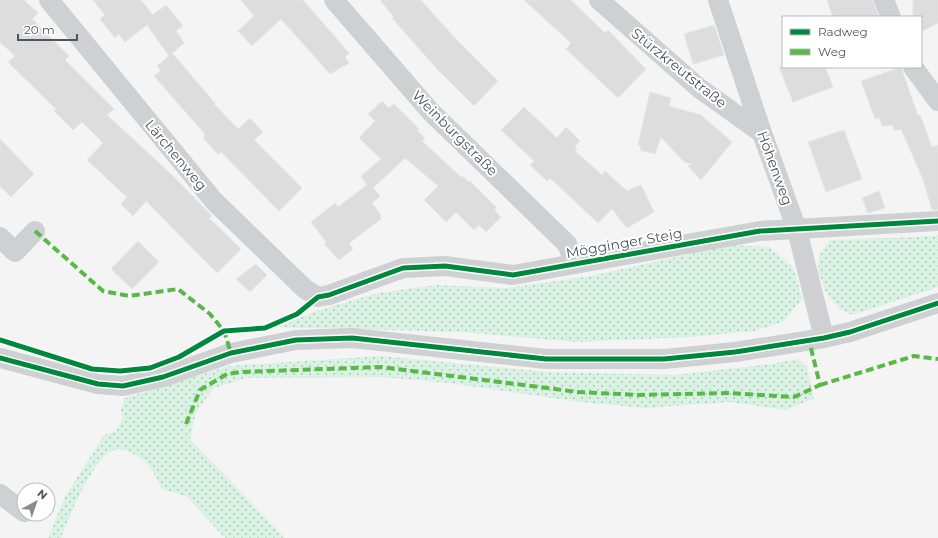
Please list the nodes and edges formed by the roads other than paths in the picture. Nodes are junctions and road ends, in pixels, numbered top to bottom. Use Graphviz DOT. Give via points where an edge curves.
graph roads {
  1 [pos="49,0"];
  2 [pos="334,0"];
  3 [pos="599,0"];
  4 [pos="718,0"];
  5 [pos="884,0"];
  6 [pos="891,16"];
  7 [pos="914,68"];
  8 [pos="938,101"];
  9 [pos="762,133"];
  10 [pos="938,221"];
  11 [pos="797,230"];
  12 [pos="35,231"];
  13 [pos="0,237"];
  14 [pos="575,264"];
  15 [pos="318,297"];
  16 [pos="938,303"];
  17 [pos="824,338"];
  18 [pos="0,358"];
  19 [pos="0,494"];
  20 [pos="16,506"];
  1 -- 15 [label="street, Lärchenweg" via="214,201 305,288"];
  2 -- 14 [label="street, Weinburgstraße" via="431,112 567,244"];
  3 -- 9 [label="street, Stürzkreutstraße" via="699,88"];
  4 -- 9 [label="street, Höhenweg"];
  5 -- 6 [label="street"];
  7 -- 8 [label="street"];
  9 -- 11 [label="street, Höhenweg"];
  10 -- 11 [label="street, Mögginger Steig"];
  11 -- 14 [label="street, Mögginger Steig" via="760,231"];
  11 -- 17 [label="street, Höhenweg"];
  12 -- 13 [label="street" via="15,252"];
  14 -- 15 [label="street, Mögginger Steig" via="513,275 445,266 403,268"];
  16 -- 17 [label="street"];
  17 -- 18 [label="street" via="735,352 664,359 609,360 546,359 352,338 296,340 231,353 163,377 123,386 98,384"];
  19 -- 20 [label="street"];
}
